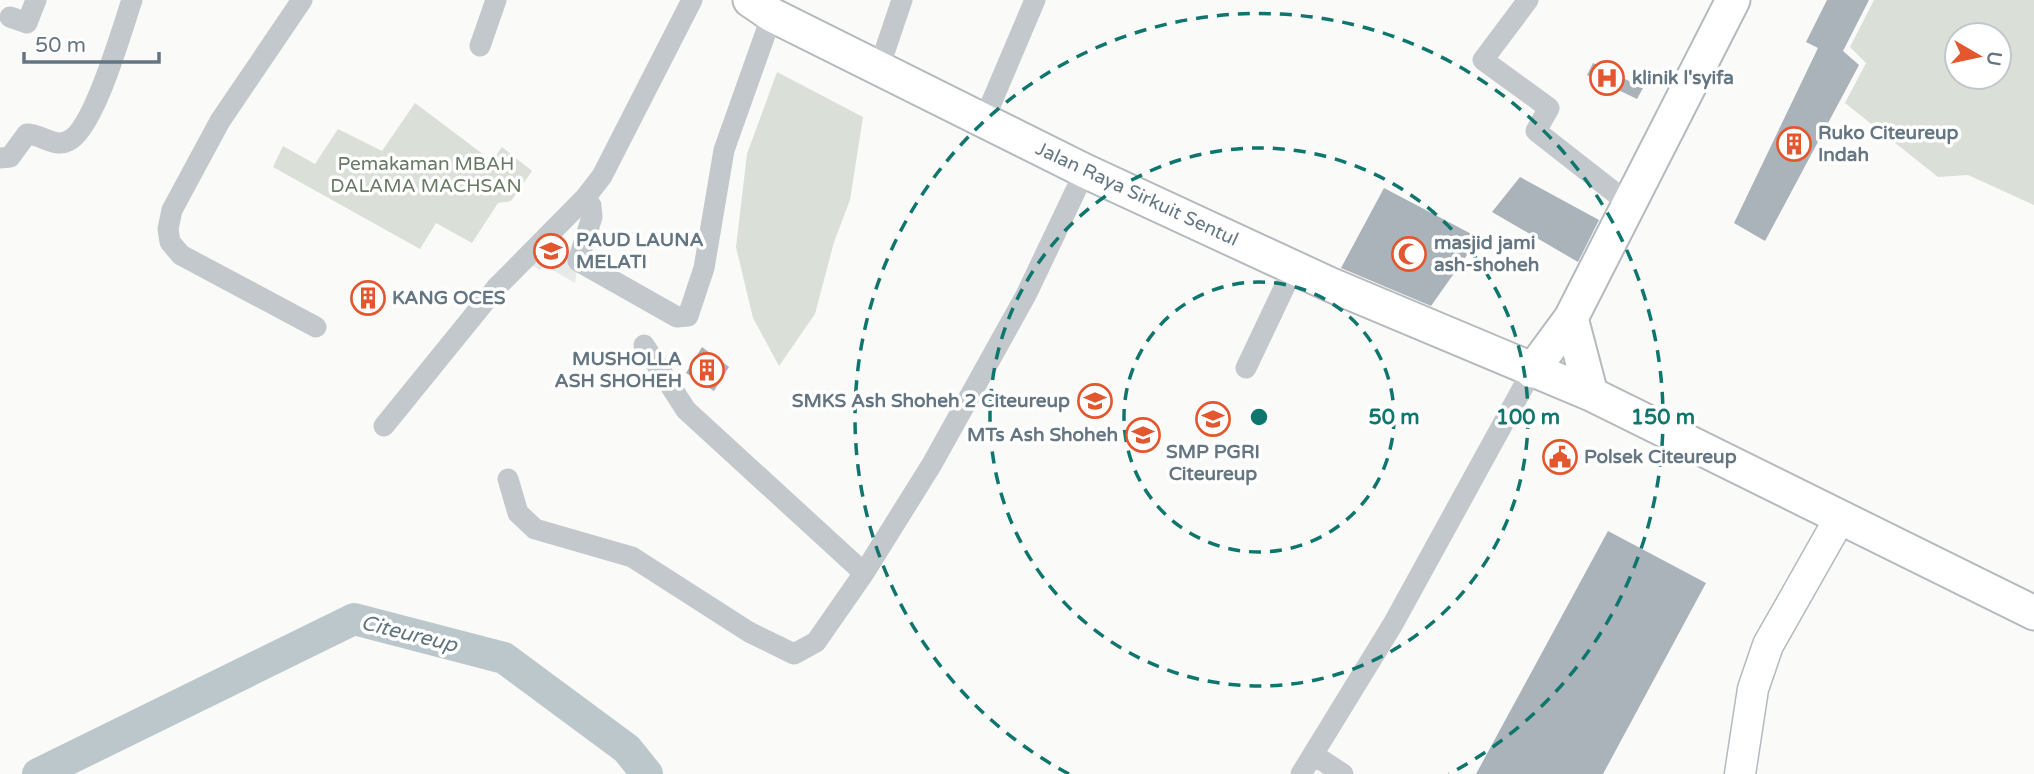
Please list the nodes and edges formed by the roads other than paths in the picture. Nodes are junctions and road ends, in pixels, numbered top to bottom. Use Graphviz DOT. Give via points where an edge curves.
graph roads {
  1 [pos="36,0"];
  2 [pos="132,0"];
  3 [pos="302,0"];
  4 [pos="496,0"];
  5 [pos="692,0"];
  6 [pos="902,0"];
  7 [pos="1035,0"];
  8 [pos="1528,0"];
  9 [pos="1733,0"];
  10 [pos="761,8"];
  11 [pos="10,17"];
  12 [pos="480,46"];
  13 [pos="879,68"];
  14 [pos="984,120"];
  15 [pos="0,159"];
  16 [pos="1085,171"];
  17 [pos="580,203"];
  18 [pos="1628,203"];
  19 [pos="1294,267"];
  20 [pos="1571,318"];
  21 [pos="316,327"];
  22 [pos="645,345"];
  23 [pos="1246,368"];
  24 [pos="1532,371"];
  25 [pos="1591,394"];
  26 [pos="384,426"];
  27 [pos="508,480"];
  28 [pos="1840,519"];
  29 [pos="863,573"];
  30 [pos="2034,613"];
  31 [pos="1313,766"];
  32 [pos="1343,774"];
  33 [pos="1740,774"];
  1 -- 11 [label="street" via="27,23"];
  2 -- 15 [label="street" via="94,109 74,137 60,144 26,134 10,157"];
  3 -- 21 [label="street" via="220,121 182,190 168,229 170,242 181,255"];
  4 -- 12 [label="street"];
  5 -- 17 [label="street" via="602,176"];
  6 -- 13 [label="street"];
  7 -- 14 [label="street"];
  8 -- 18 [label="street" via="1483,60 1549,108 1536,131"];
  9 -- 18 [label="main road"];
  10 -- 13 [label="main road, Jalan Raya Sirkuit Sentul"];
  10 -- 17 [label="street" via="724,150 704,268 688,316 677,317 578,261 592,217 591,206"];
  13 -- 14 [label="main road, Jalan Raya Sirkuit Sentul"];
  14 -- 16 [label="main road, Jalan Raya Sirkuit Sentul"];
  16 -- 19 [label="main road, Jalan Raya Sirkuit Sentul"];
  16 -- 29 [label="street" via="973,395"];
  17 -- 26 [label="street" via="496,288"];
  18 -- 20 [label="main road"];
  19 -- 23 [label="street"];
  19 -- 24 [label="main road, Jalan Raya Sirkuit Sentul"];
  20 -- 24 [label="main road"];
  20 -- 25 [label="main road"];
  22 -- 29 [label="street" via="686,411"];
  24 -- 25 [label="main road, Jalan Raya Sirkuit Sentul"];
  24 -- 31 [label="street"];
  25 -- 28 [label="main road, Jalan Raya Sirkuit Sentul"];
  27 -- 29 [label="street" via="518,513 535,529 632,557 749,632 794,654 816,642"];
  28 -- 30 [label="main road, Jalan Raya Sirkuit Sentul"];
  28 -- 33 [label="main road" via="1768,645 1753,689"];
  31 -- 32 [label="street"];
}
